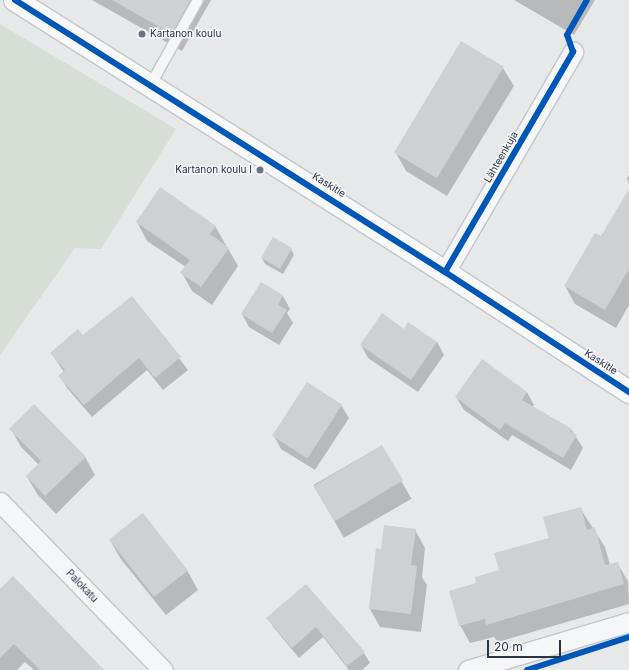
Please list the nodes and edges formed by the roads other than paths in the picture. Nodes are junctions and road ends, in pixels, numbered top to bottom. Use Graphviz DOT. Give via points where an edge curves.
graph roads {
  1 [pos="15,0"];
  2 [pos="198,0"];
  3 [pos="573,52"];
  4 [pos="151,84"];
  5 [pos="445,272"];
  6 [pos="629,392"];
  7 [pos="0,502"];
  8 [pos="629,622"];
  9 [pos="163,670"];
  10 [pos="468,670"];
  1 -- 4 [label="street, Kaskitie"];
  2 -- 4 [label="lane"];
  3 -- 5 [label="street, Lähteenkuja"];
  4 -- 5 [label="street, Kaskitie"];
  5 -- 6 [label="street, Kaskitie"];
  7 -- 9 [label="street, Palokatu"];
  8 -- 10 [label="street"];
}
